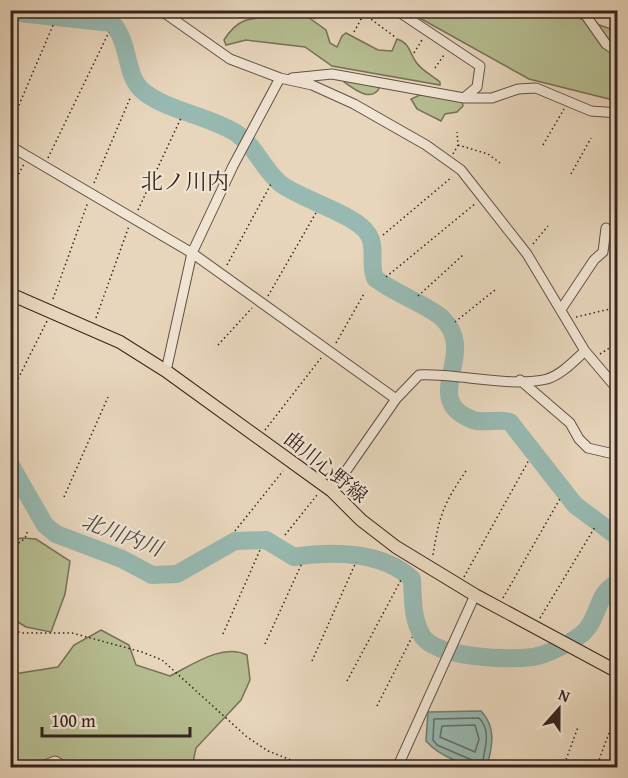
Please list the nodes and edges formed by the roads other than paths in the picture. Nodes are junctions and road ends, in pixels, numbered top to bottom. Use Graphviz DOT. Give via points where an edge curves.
graph roads {
  1 [pos="156,10"];
  2 [pos="396,10"];
  3 [pos="582,10"];
  4 [pos="618,52"];
  5 [pos="280,78"];
  6 [pos="464,98"];
  7 [pos="618,113"];
  8 [pos="10,146"];
  9 [pos="606,228"];
  10 [pos="192,253"];
  11 [pos="10,294"];
  12 [pos="562,308"];
  13 [pos="585,351"];
  14 [pos="166,371"];
  15 [pos="520,380"];
  16 [pos="618,390"];
  17 [pos="396,399"];
  18 [pos="618,456"];
  19 [pos="332,491"];
  20 [pos="474,595"];
  21 [pos="618,672"];
  22 [pos="38,768"];
  23 [pos="67,768"];
  24 [pos="397,768"];
  1 -- 5 [label="street" via="230,59"];
  2 -- 6 [label="street" via="480,66 477,87"];
  3 -- 4 [label="street" via="606,44"];
  5 -- 6 [label="street" via="332,74"];
  5 -- 10 [label="street"];
  5 -- 12 [label="street" via="312,85 354,104 461,170 527,254"];
  6 -- 7 [label="street" via="492,98 518,89 536,88 591,111"];
  8 -- 10 [label="street"];
  9 -- 12 [label="street" via="603,252"];
  10 -- 14 [label="street"];
  10 -- 17 [label="street"];
  11 -- 14 [label="main road, 曲川心野線" via="120,342"];
  12 -- 13 [label="street"];
  13 -- 15 [label="street" via="547,378"];
  13 -- 16 [label="street"];
  14 -- 19 [label="main road, 曲川心野線"];
  15 -- 17 [label="street" via="419,375"];
  15 -- 18 [label="street" via="570,423 588,448"];
  17 -- 19 [label="street"];
  19 -- 20 [label="main road, 曲川心野線" via="396,548"];
  20 -- 21 [label="main road, 曲川心野線"];
  20 -- 24 [label="street"];
  22 -- 23 [label="street" via="55,761"];
}
